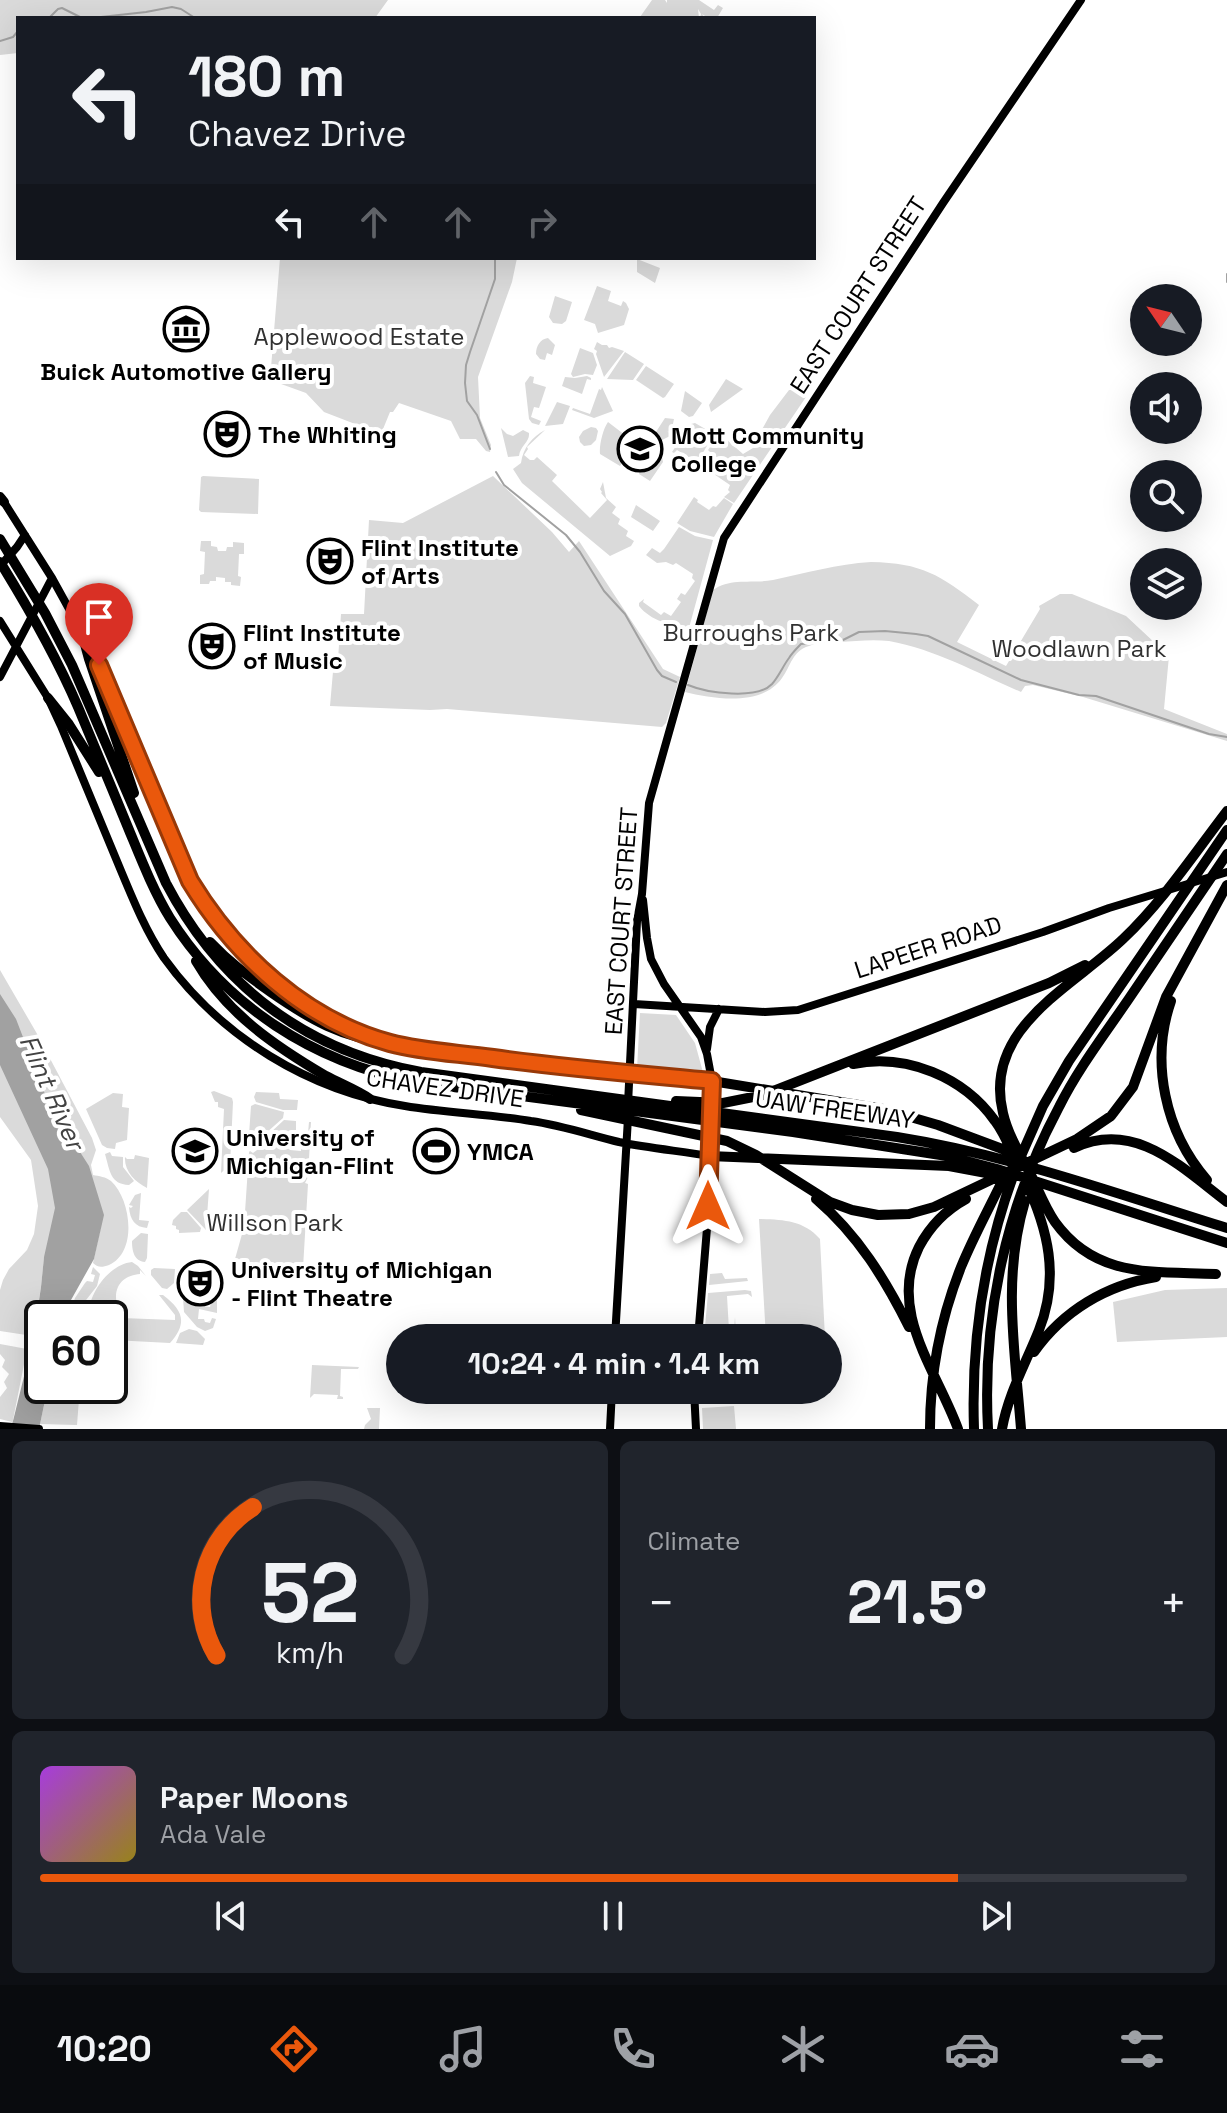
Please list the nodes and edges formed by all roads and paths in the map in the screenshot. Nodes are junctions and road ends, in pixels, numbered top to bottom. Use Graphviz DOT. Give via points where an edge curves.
graph roads {
  1 [pos="1081,0"];
  2 [pos="1,498"];
  3 [pos="25,535"];
  4 [pos="0,539"];
  5 [pos="0,564"];
  6 [pos="52,578"];
  7 [pos="0,621"];
  8 [pos="82,633"];
  9 [pos="15,647"];
  10 [pos="0,677"];
  11 [pos="48,698"];
  12 [pos="1227,811"];
  13 [pos="1227,830"];
  14 [pos="132,837"];
  15 [pos="153,852"];
  16 [pos="1227,854"];
  17 [pos="1227,872"];
  18 [pos="1227,885"];
  19 [pos="182,912"];
  20 [pos="170,918"];
  21 [pos="1143,919"];
  22 [pos="641,928"];
  23 [pos="1198,940"];
  24 [pos="634,1004"];
  25 [pos="680,1006"];
  26 [pos="719,1009"];
  27 [pos="389,1043"];
  28 [pos="707,1054"];
  29 [pos="630,1073"];
  30 [pos="712,1081"];
  31 [pos="518,1086"];
  32 [pos="795,1089"];
  33 [pos="500,1094"];
  34 [pos="370,1099"];
  35 [pos="1001,1122"];
  36 [pos="1078,1142"];
  37 [pos="626,1143"];
  38 [pos="709,1156"];
  39 [pos="774,1163"];
  40 [pos="1005,1185"];
  41 [pos="1025,1191"];
  42 [pos="1069,1193"];
  43 [pos="967,1196"];
  44 [pos="1134,1199"];
  45 [pos="1227,1200"];
  46 [pos="1043,1210"];
  47 [pos="1227,1228"];
  48 [pos="1227,1243"];
  49 [pos="1221,1274"];
  50 [pos="616,1324"];
  51 [pos="699,1324"];
  52 [pos="932,1363"];
  53 [pos="1015,1385"];
  54 [pos="611,1404"];
  55 [pos="695,1404"];
  56 [pos="5,1427"];
  57 [pos="39,1429"];
  58 [pos="610,1429"];
  59 [pos="696,1429"];
  60 [pos="930,1429"];
  61 [pos="958,1429"];
  62 [pos="974,1429"];
  63 [pos="988,1429"];
  64 [pos="1002,1429"];
  65 [pos="1021,1429"];
  1 -- 22 [label="main road, EAST COURT STREET" via="727,531 651,793"];
  2 -- 3 [label="main road, CHAVEZ DRIVE"];
  3 -- 5 [label="main road"];
  3 -- 6 [label="main road, CHAVEZ DRIVE"];
  4 -- 15 [label="highway, UAW FREEWAY" via="72,665"];
  5 -- 14 [label="highway, UAW FREEWAY" via="66,681"];
  6 -- 8 [label="main road, CHAVEZ DRIVE"];
  6 -- 9 [label="main road"];
  7 -- 9 [label="main road, CHAVEZ DRIVE"];
  8 -- 15 [label="highway"];
  8 -- 27 [label="main road, CHAVEZ DRIVE" via="190,881 211,914 293,995 333,1020"];
  9 -- 10 [label="main road"];
  9 -- 11 [label="main road, CHAVEZ DRIVE"];
  11 -- 14 [label="highway" via="91,758"];
  11 -- 34 [label="main road, CHAVEZ DRIVE" via="143,920 192,993 284,1065"];
  12 -- 21 [label="highway"];
  13 -- 40 [label="highway" via="1051,1092"];
  14 -- 20 [label="highway, UAW FREEWAY"];
  15 -- 19 [label="highway, UAW FREEWAY"];
  16 -- 41 [label="highway" via="1093,1049 1060,1105"];
  17 -- 26 [label="main road, LAPEER ROAD" via="798,1010"];
  18 -- 23 [label="highway"];
  19 -- 27 [label="highway" via="231,964 316,1022 363,1040"];
  19 -- 31 [label="highway, UAW FREEWAY" via="237,981 318,1038 398,1068"];
  20 -- 33 [label="highway, UAW FREEWAY" via="231,991 303,1044 380,1075"];
  20 -- 34 [label="highway" via="212,985 247,1023"];
  21 -- 32 [label="highway" via="1095,959 1061,978"];
  21 -- 35 [label="highway" via="1018,1032 1001,1074"];
  22 -- 24 [label="main road, EAST COURT STREET"];
  22 -- 25 [label="main road" via="654,967"];
  23 -- 36 [label="highway" via="1166,997 1129,1094"];
  23 -- 45 [label="highway" via="1168,1011 1162,1078 1185,1148"];
  24 -- 25 [label="main road, LAPEER ROAD"];
  24 -- 29 [label="main road, EAST COURT STREET"];
  25 -- 26 [label="main road, LAPEER ROAD"];
  25 -- 28 [label="main road"];
  26 -- 28 [label="main road" via="708,1033"];
  27 -- 29 [label="main road, CHAVEZ DRIVE"];
  28 -- 30 [label="main road"];
  29 -- 30 [label="main road, CHAVEZ DRIVE"];
  29 -- 37 [label="main road, EAST COURT STREET"];
  30 -- 32 [label="highway"];
  30 -- 38 [label="main road"];
  31 -- 32 [label="highway" via="713,1104"];
  31 -- 44 [label="highway, UAW FREEWAY" via="940,1144"];
  32 -- 35 [label="highway" via="856,1063 910,1064 960,1087"];
  32 -- 44 [label="highway" via="912,1116"];
  33 -- 39 [label="highway" via="719,1139"];
  33 -- 42 [label="highway, UAW FREEWAY" via="922,1151"];
  34 -- 37 [label="main road, CHAVEZ DRIVE" via="541,1122"];
  35 -- 46 [label="highway"];
  36 -- 43 [label="highway"];
  36 -- 45 [label="highway" via="1113,1139 1149,1146"];
  37 -- 38 [label="main road, CHAVEZ DRIVE"];
  37 -- 50 [label="main road, EAST COURT STREET"];
  38 -- 39 [label="highway"];
  38 -- 51 [label="main road"];
  39 -- 42 [label="highway" via="949,1166"];
  39 -- 43 [label="highway" via="830,1202 869,1214 917,1213"];
  39 -- 52 [label="highway" via="862,1247"];
  40 -- 52 [label="highway" via="959,1274"];
  40 -- 62 [label="highway" via="979,1311"];
  41 -- 63 [label="highway" via="1006,1241 994,1302"];
  41 -- 65 [label="highway" via="1011,1279"];
  42 -- 48 [label="highway, UAW FREEWAY"];
  43 -- 52 [label="highway" via="937,1221 911,1266 910,1315"];
  44 -- 47 [label="highway, UAW FREEWAY"];
  46 -- 49 [label="highway" via="1071,1241 1106,1263 1139,1272"];
  46 -- 53 [label="highway" via="1048,1298"];
  49 -- 53 [label="highway" via="1141,1280 1092,1298 1050,1332"];
  52 -- 60 [label="highway"];
  52 -- 61 [label="highway"];
  53 -- 64 [label="highway"];
  54 -- 58 [label="main road"];
  55 -- 59 [label="main road"];
  56 -- 57 [label="main road"];
}
